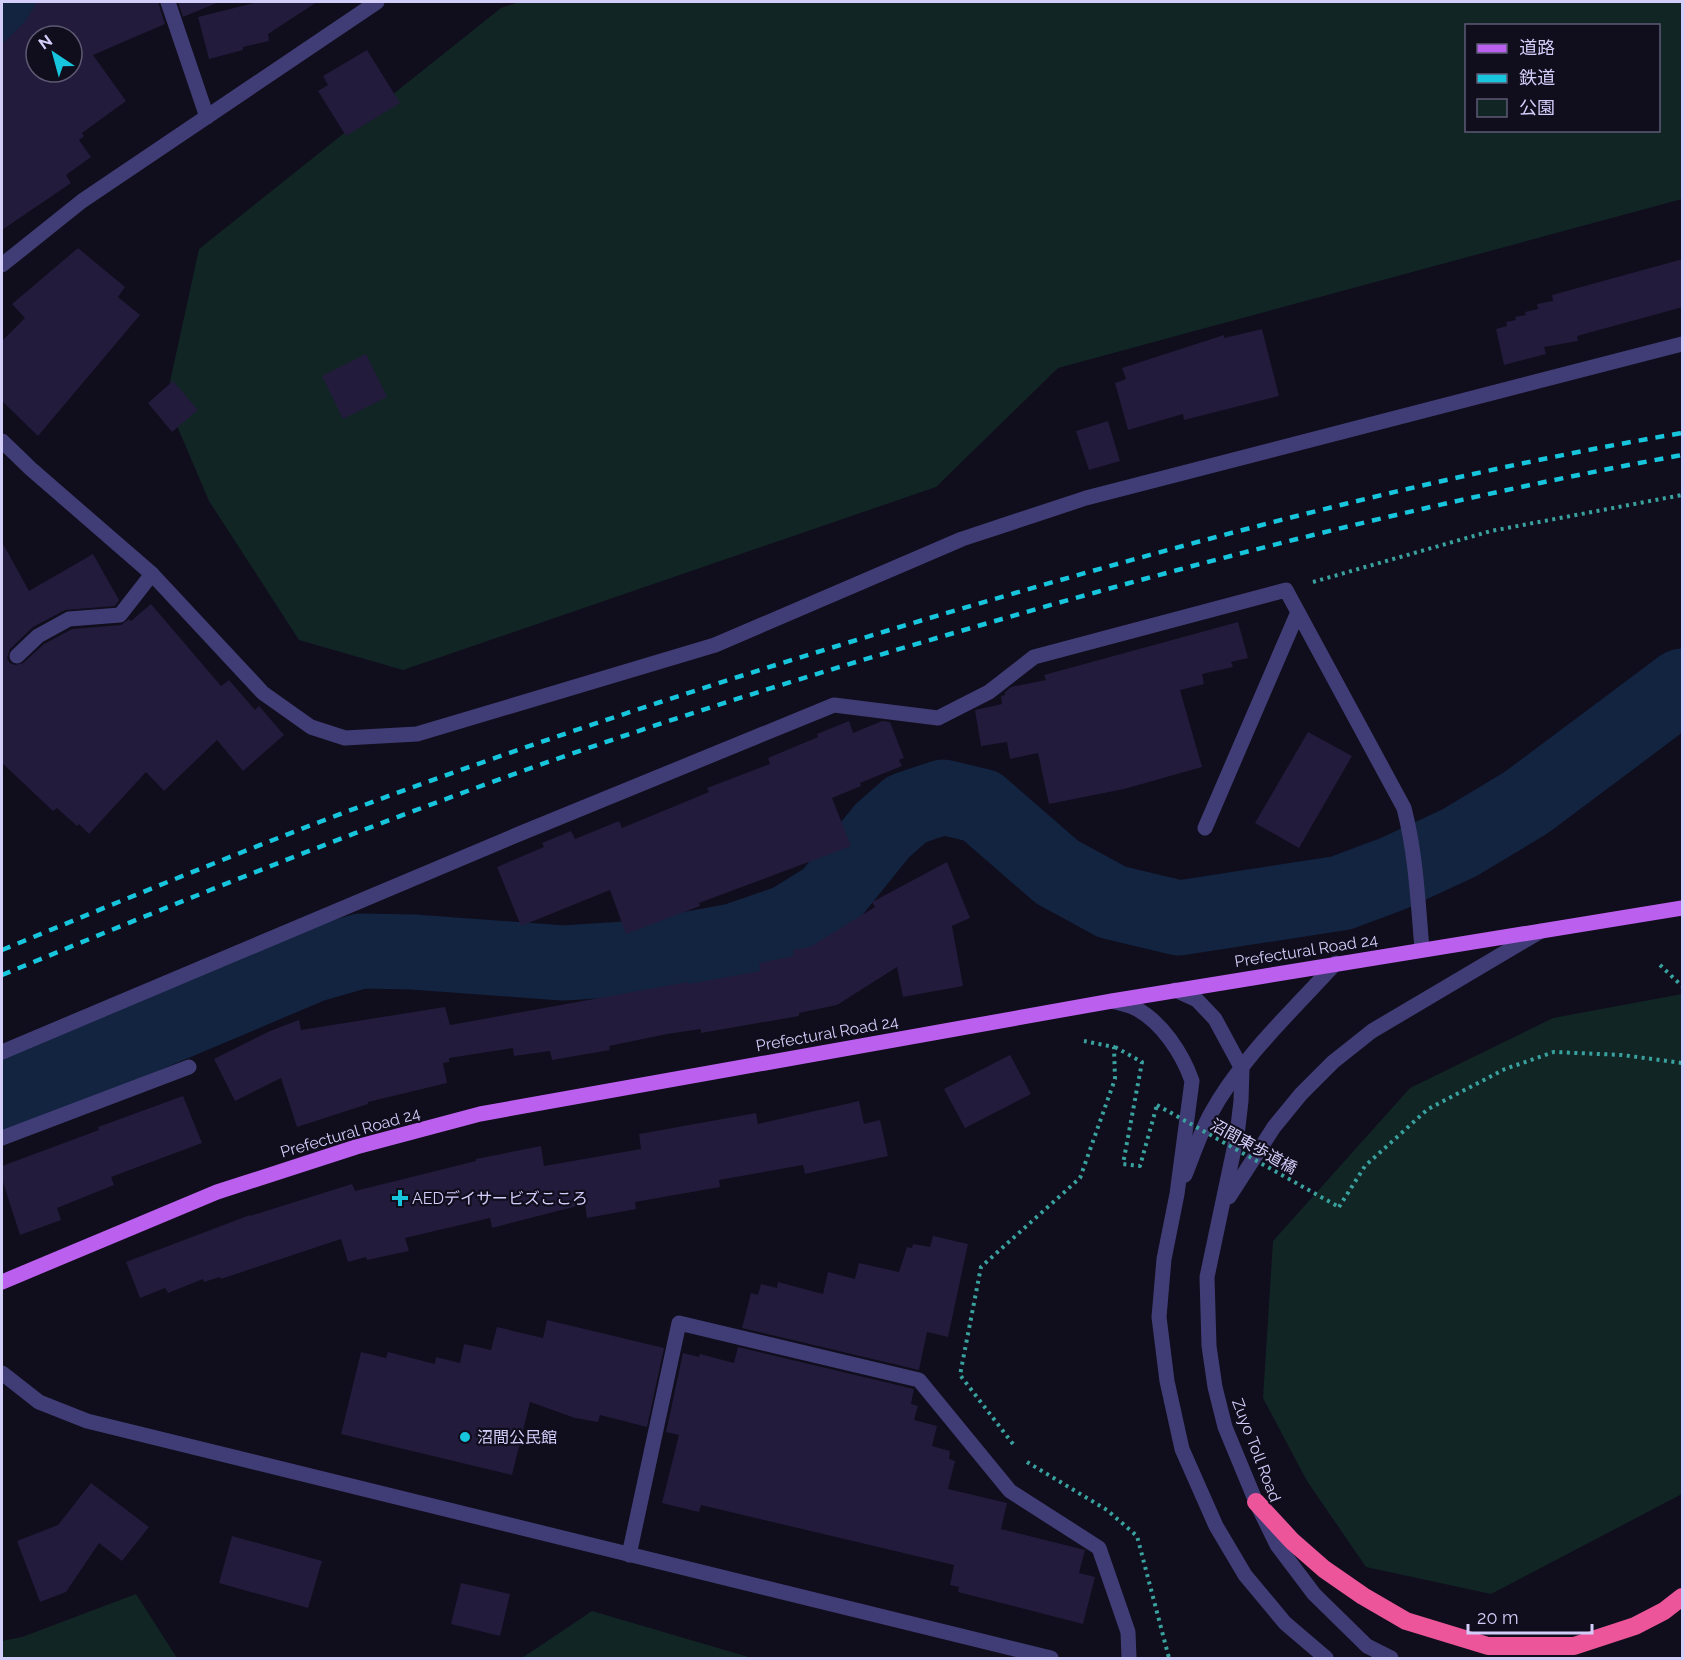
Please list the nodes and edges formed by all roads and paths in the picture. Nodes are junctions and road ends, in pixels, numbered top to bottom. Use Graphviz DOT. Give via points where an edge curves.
graph roads {
  1 [pos="168,2"];
  2 [pos="378,2"];
  3 [pos="207,117"];
  4 [pos="2,265"];
  5 [pos="1683,344"];
  6 [pos="2,441"];
  7 [pos="1683,495"];
  8 [pos="152,574"];
  9 [pos="1286,590"];
  10 [pos="1298,612"];
  11 [pos="17,656"];
  12 [pos="1205,828"];
  13 [pos="1683,908"];
  14 [pos="1544,930"];
  15 [pos="1422,949"];
  16 [pos="1336,963"];
  17 [pos="1660,965"];
  18 [pos="1683,986"];
  19 [pos="1176,990"];
  20 [pos="1112,1001"];
  21 [pos="1084,1041"];
  22 [pos="1114,1047"];
  23 [pos="2,1052"];
  24 [pos="1683,1064"];
  25 [pos="189,1067"];
  26 [pos="1242,1069"];
  27 [pos="2,1138"];
  28 [pos="1177,1194"];
  29 [pos="1224,1205"];
  30 [pos="2,1282"];
  31 [pos="2,1373"];
  32 [pos="1014,1446"];
  33 [pos="1021,1455"];
  34 [pos="1256,1502"];
  35 [pos="629,1555"];
  36 [pos="1683,1598"];
  37 [pos="1051,1659"];
  38 [pos="1129,1659"];
  39 [pos="1169,1659"];
  40 [pos="1326,1659"];
  41 [pos="1391,1659"];
  1 -- 3 [label="street"];
  2 -- 3 [label="street"];
  3 -- 4 [label="street" via="82,201"];
  5 -- 8 [label="street" via="1086,498 962,539 715,645 417,734 345,738 311,727 263,693"];
  6 -- 8 [label="street"];
  7 -- 9 [label="path" via="1491,531"];
  8 -- 11 [label="street" via="120,615 69,619 38,636"];
  9 -- 10 [label="street"];
  9 -- 23 [label="street" via="1034,657 989,692 938,718 834,705"];
  10 -- 12 [label="street"];
  10 -- 15 [label="street" via="1404,808"];
  13 -- 14 [label="main road, Prefectural Road 24"];
  14 -- 15 [label="main road, Prefectural Road 24"];
  14 -- 29 [label="street" via="1372,1031 1333,1062 1274,1127"];
  15 -- 16 [label="main road, Prefectural Road 24"];
  16 -- 19 [label="main road, Prefectural Road 24"];
  16 -- 26 [label="street"];
  17 -- 18 [label="path"];
  19 -- 20 [label="main road, Prefectural Road 24"];
  19 -- 26 [label="street" via="1197,1000 1215,1019"];
  20 -- 28 [label="street" via="1135,1008 1154,1023 1178,1050 1192,1081"];
  20 -- 30 [label="main road, Prefectural Road 24" via="469,1117 356,1147 217,1192"];
  21 -- 22 [label="path"];
  22 -- 24 [label="path, 沼間東歩道橋, bridge" via="1142,1062 1123,1164 1140,1166 1156,1105 1340,1207 1365,1166 1428,1109 1505,1069 1554,1052 1622,1055"];
  22 -- 32 [label="path" via="1115,1079 1080,1178 981,1267 960,1374"];
  25 -- 27 [label="street"];
  26 -- 28 [label="street" via="1210,1115"];
  26 -- 29 [label="street, Zuyo Toll Road" via="1237,1135"];
  28 -- 40 [label="street" via="1164,1259 1159,1317 1167,1381 1182,1449 1216,1526 1245,1575 1285,1623"];
  29 -- 34 [label="street, Zuyo Toll Road" via="1207,1277 1209,1346 1225,1427"];
  31 -- 35 [label="street" via="39,1402 87,1421"];
  33 -- 39 [label="path" via="1107,1510 1137,1536"];
  34 -- 36 [label="highway" via="1324,1569 1364,1596 1406,1621 1488,1646 1574,1646 1635,1626"];
  34 -- 41 [label="street, Zuyo Toll Road" via="1277,1545 1314,1594 1367,1646"];
  35 -- 37 [label="street"];
  35 -- 38 [label="street" via="679,1323 919,1380 1010,1491 1099,1548 1128,1632"];
}
